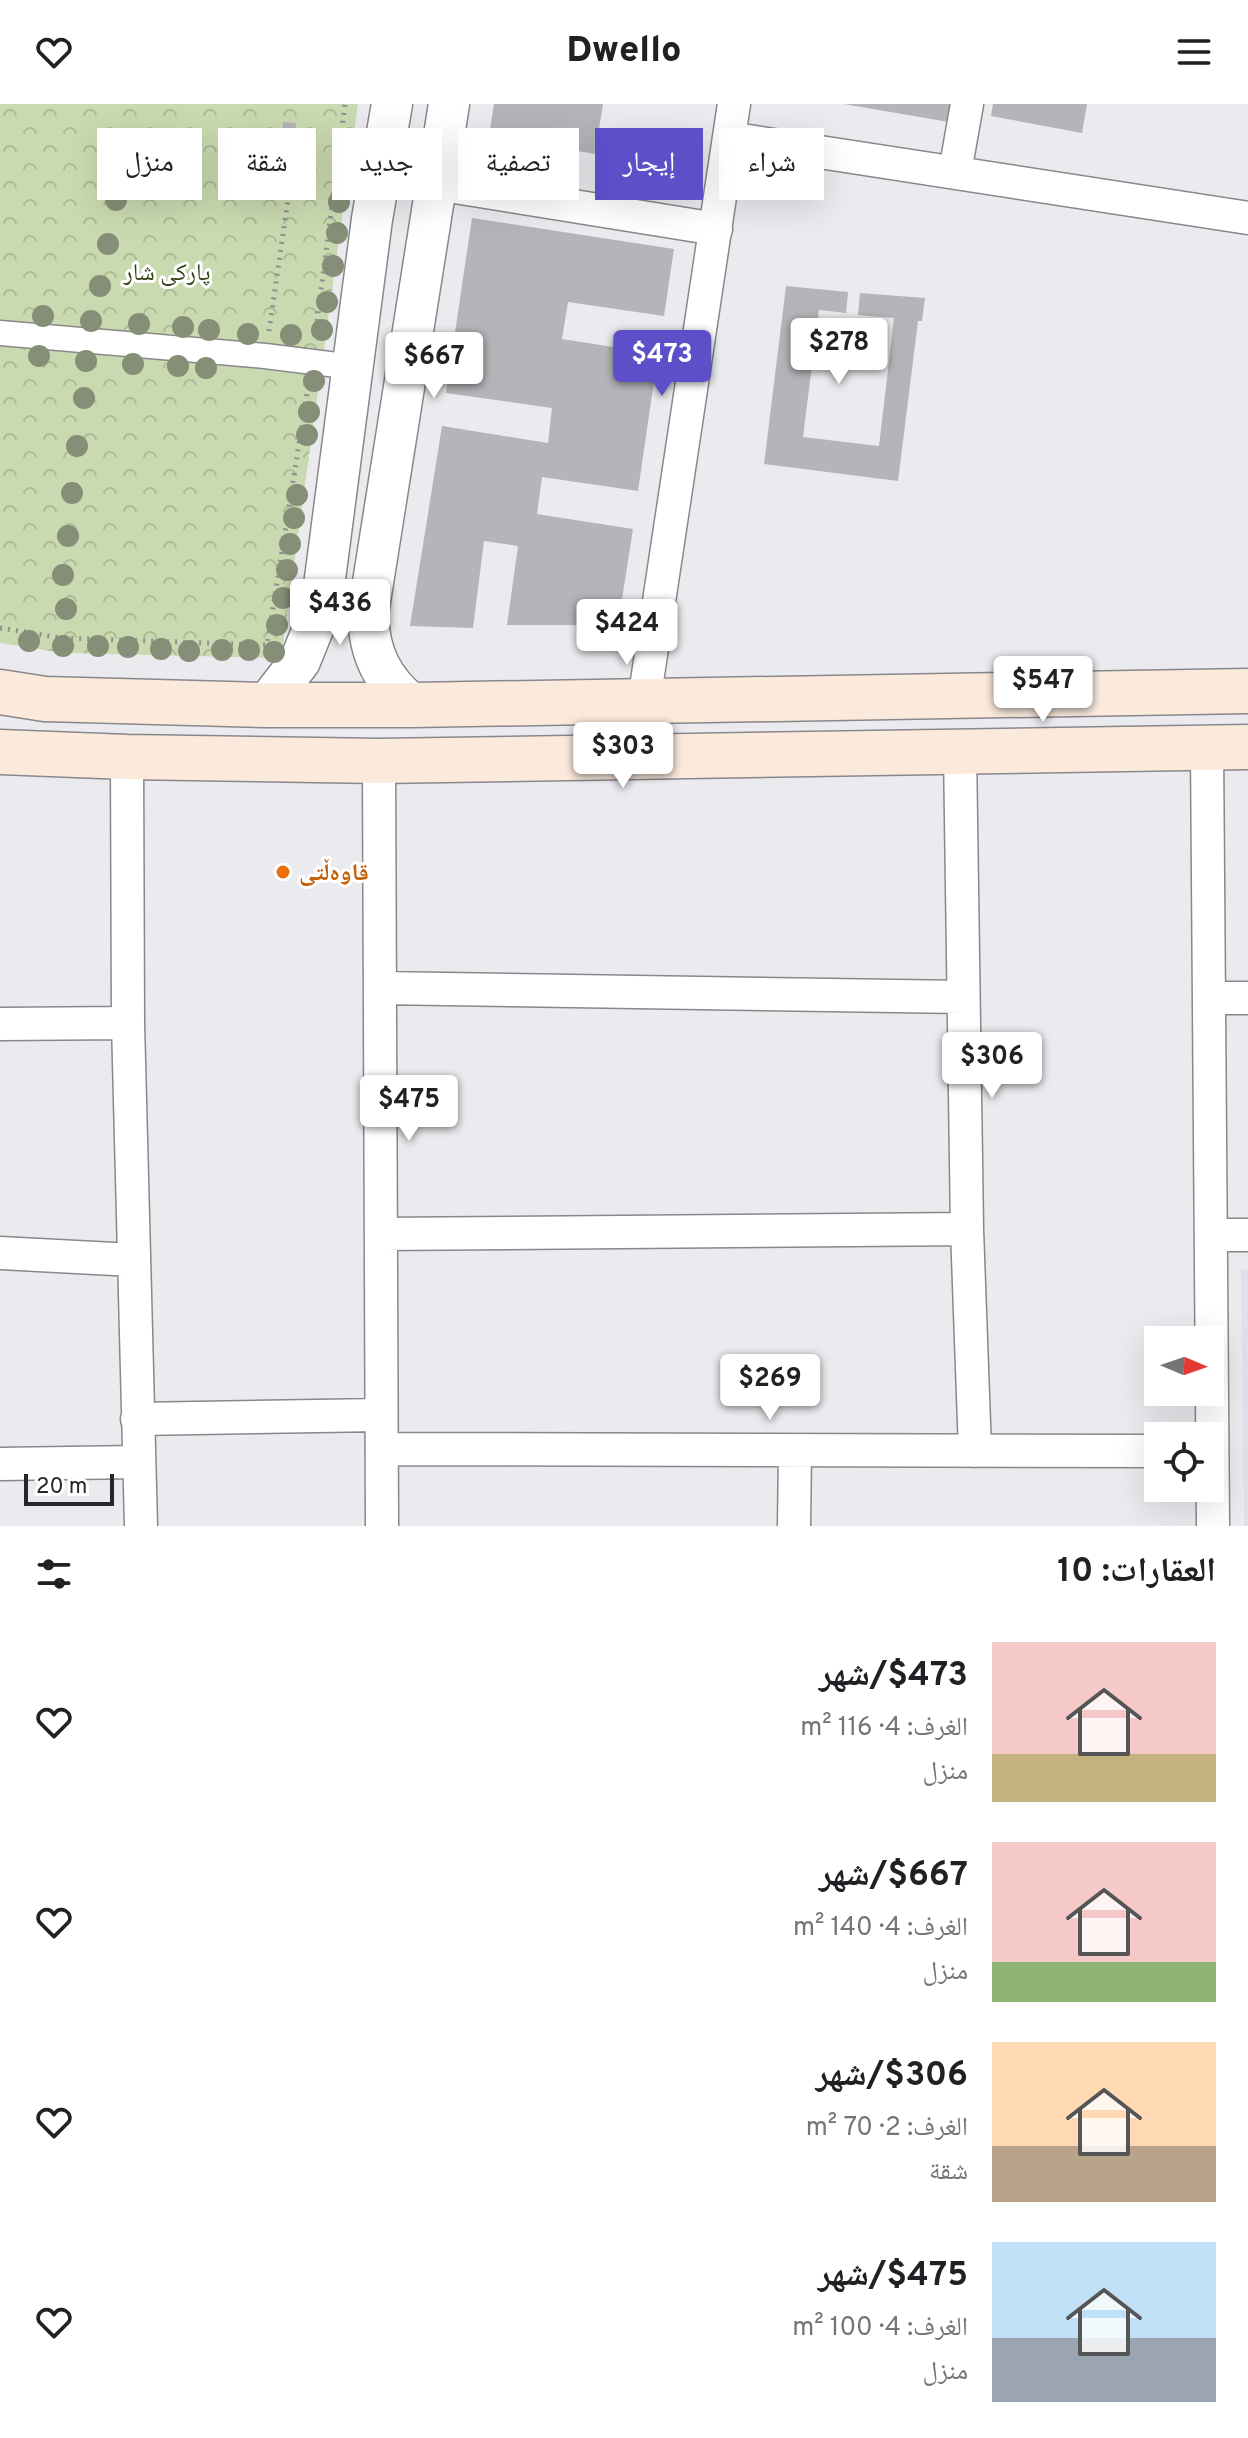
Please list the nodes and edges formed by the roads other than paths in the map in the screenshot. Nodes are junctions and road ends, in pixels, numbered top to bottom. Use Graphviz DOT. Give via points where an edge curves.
graph roads {
  1 [pos="392,104"];
  2 [pos="449,104"];
  3 [pos="734,104"];
  4 [pos="967,104"];
  5 [pos="730,128"];
  6 [pos="442,147"];
  7 [pos="824,152"];
  8 [pos="955,172"];
  9 [pos="442,185"];
  10 [pos="433,200"];
  11 [pos="720,200"];
  12 [pos="1248,218"];
  13 [pos="716,229"];
  14 [pos="0,333"];
  15 [pos="353,367"];
  16 [pos="321,609"];
  17 [pos="368,614"];
  18 [pos="1248,691"];
  19 [pos="0,692"];
  20 [pos="1089,694"];
  21 [pos="982,695"];
  22 [pos="644,701"];
  23 [pos="266,705"];
  24 [pos="413,705"];
  25 [pos="1227,747"];
  26 [pos="1091,748"];
  27 [pos="970,750"];
  28 [pos="0,752"];
  29 [pos="127,757"];
  30 [pos="379,761"];
  31 [pos="380,988"];
  32 [pos="962,997"];
  33 [pos="1209,998"];
  34 [pos="1248,998"];
  35 [pos="128,1023"];
  36 [pos="0,1024"];
  37 [pos="967,1229"];
  38 [pos="381,1234"];
  39 [pos="1211,1235"];
  40 [pos="1248,1235"];
  41 [pos="0,1253"];
  42 [pos="133,1260"];
  43 [pos="381,1415"];
  44 [pos="137,1419"];
  45 [pos="1211,1422"];
  46 [pos="382,1449"];
  47 [pos="795,1451"];
  48 [pos="975,1451"];
  49 [pos="1144,1451"];
  50 [pos="138,1462"];
  51 [pos="0,1464"];
  52 [pos="1212,1502"];
  53 [pos="141,1526"];
  54 [pos="382,1526"];
  55 [pos="794,1526"];
  56 [pos="1213,1526"];
  1 -- 15 [label="street"];
  2 -- 6 [label="street"];
  3 -- 5 [label="street"];
  4 -- 8 [label="street"];
  7 -- 8 [label="street"];
  8 -- 12 [label="street"];
  9 -- 13 [label="street"];
  10 -- 17 [label="street"];
  11 -- 13 [label="street"];
  13 -- 22 [label="street"];
  14 -- 15 [label="street"];
  15 -- 16 [label="street"];
  16 -- 17 [label="street"];
  16 -- 23 [label="street" via="300,661"];
  17 -- 24 [label="street" via="368,636 380,669"];
  18 -- 20 [label="main road"];
  19 -- 23 [label="main road" via="45,699"];
  20 -- 21 [label="main road"];
  20 -- 26 [label="main road" via="1077,716 1078,731"];
  21 -- 22 [label="main road"];
  21 -- 27 [label="main road" via="997,723 994,734"];
  22 -- 24 [label="main road"];
  23 -- 24 [label="main road"];
  25 -- 26 [label="main road"];
  25 -- 33 [label="street"];
  26 -- 27 [label="main road"];
  27 -- 30 [label="main road"];
  27 -- 32 [label="street"];
  28 -- 29 [label="main road"];
  29 -- 30 [label="main road"];
  29 -- 35 [label="street"];
  30 -- 31 [label="street"];
  31 -- 32 [label="street"];
  31 -- 38 [label="street"];
  32 -- 37 [label="street"];
  33 -- 34 [label="street"];
  33 -- 39 [label="street"];
  35 -- 36 [label="street"];
  35 -- 42 [label="street"];
  37 -- 38 [label="street"];
  37 -- 48 [label="street"];
  38 -- 43 [label="street"];
  39 -- 40 [label="street"];
  39 -- 45 [label="street"];
  41 -- 42 [label="street"];
  42 -- 44 [label="street"];
  43 -- 44 [label="street"];
  43 -- 46 [label="street"];
  44 -- 50 [label="street"];
  46 -- 47 [label="street"];
  46 -- 54 [label="street"];
  47 -- 48 [label="street"];
  47 -- 55 [label="street"];
  48 -- 49 [label="street"];
  50 -- 51 [label="street"];
  50 -- 53 [label="street"];
  52 -- 56 [label="street"];
}
